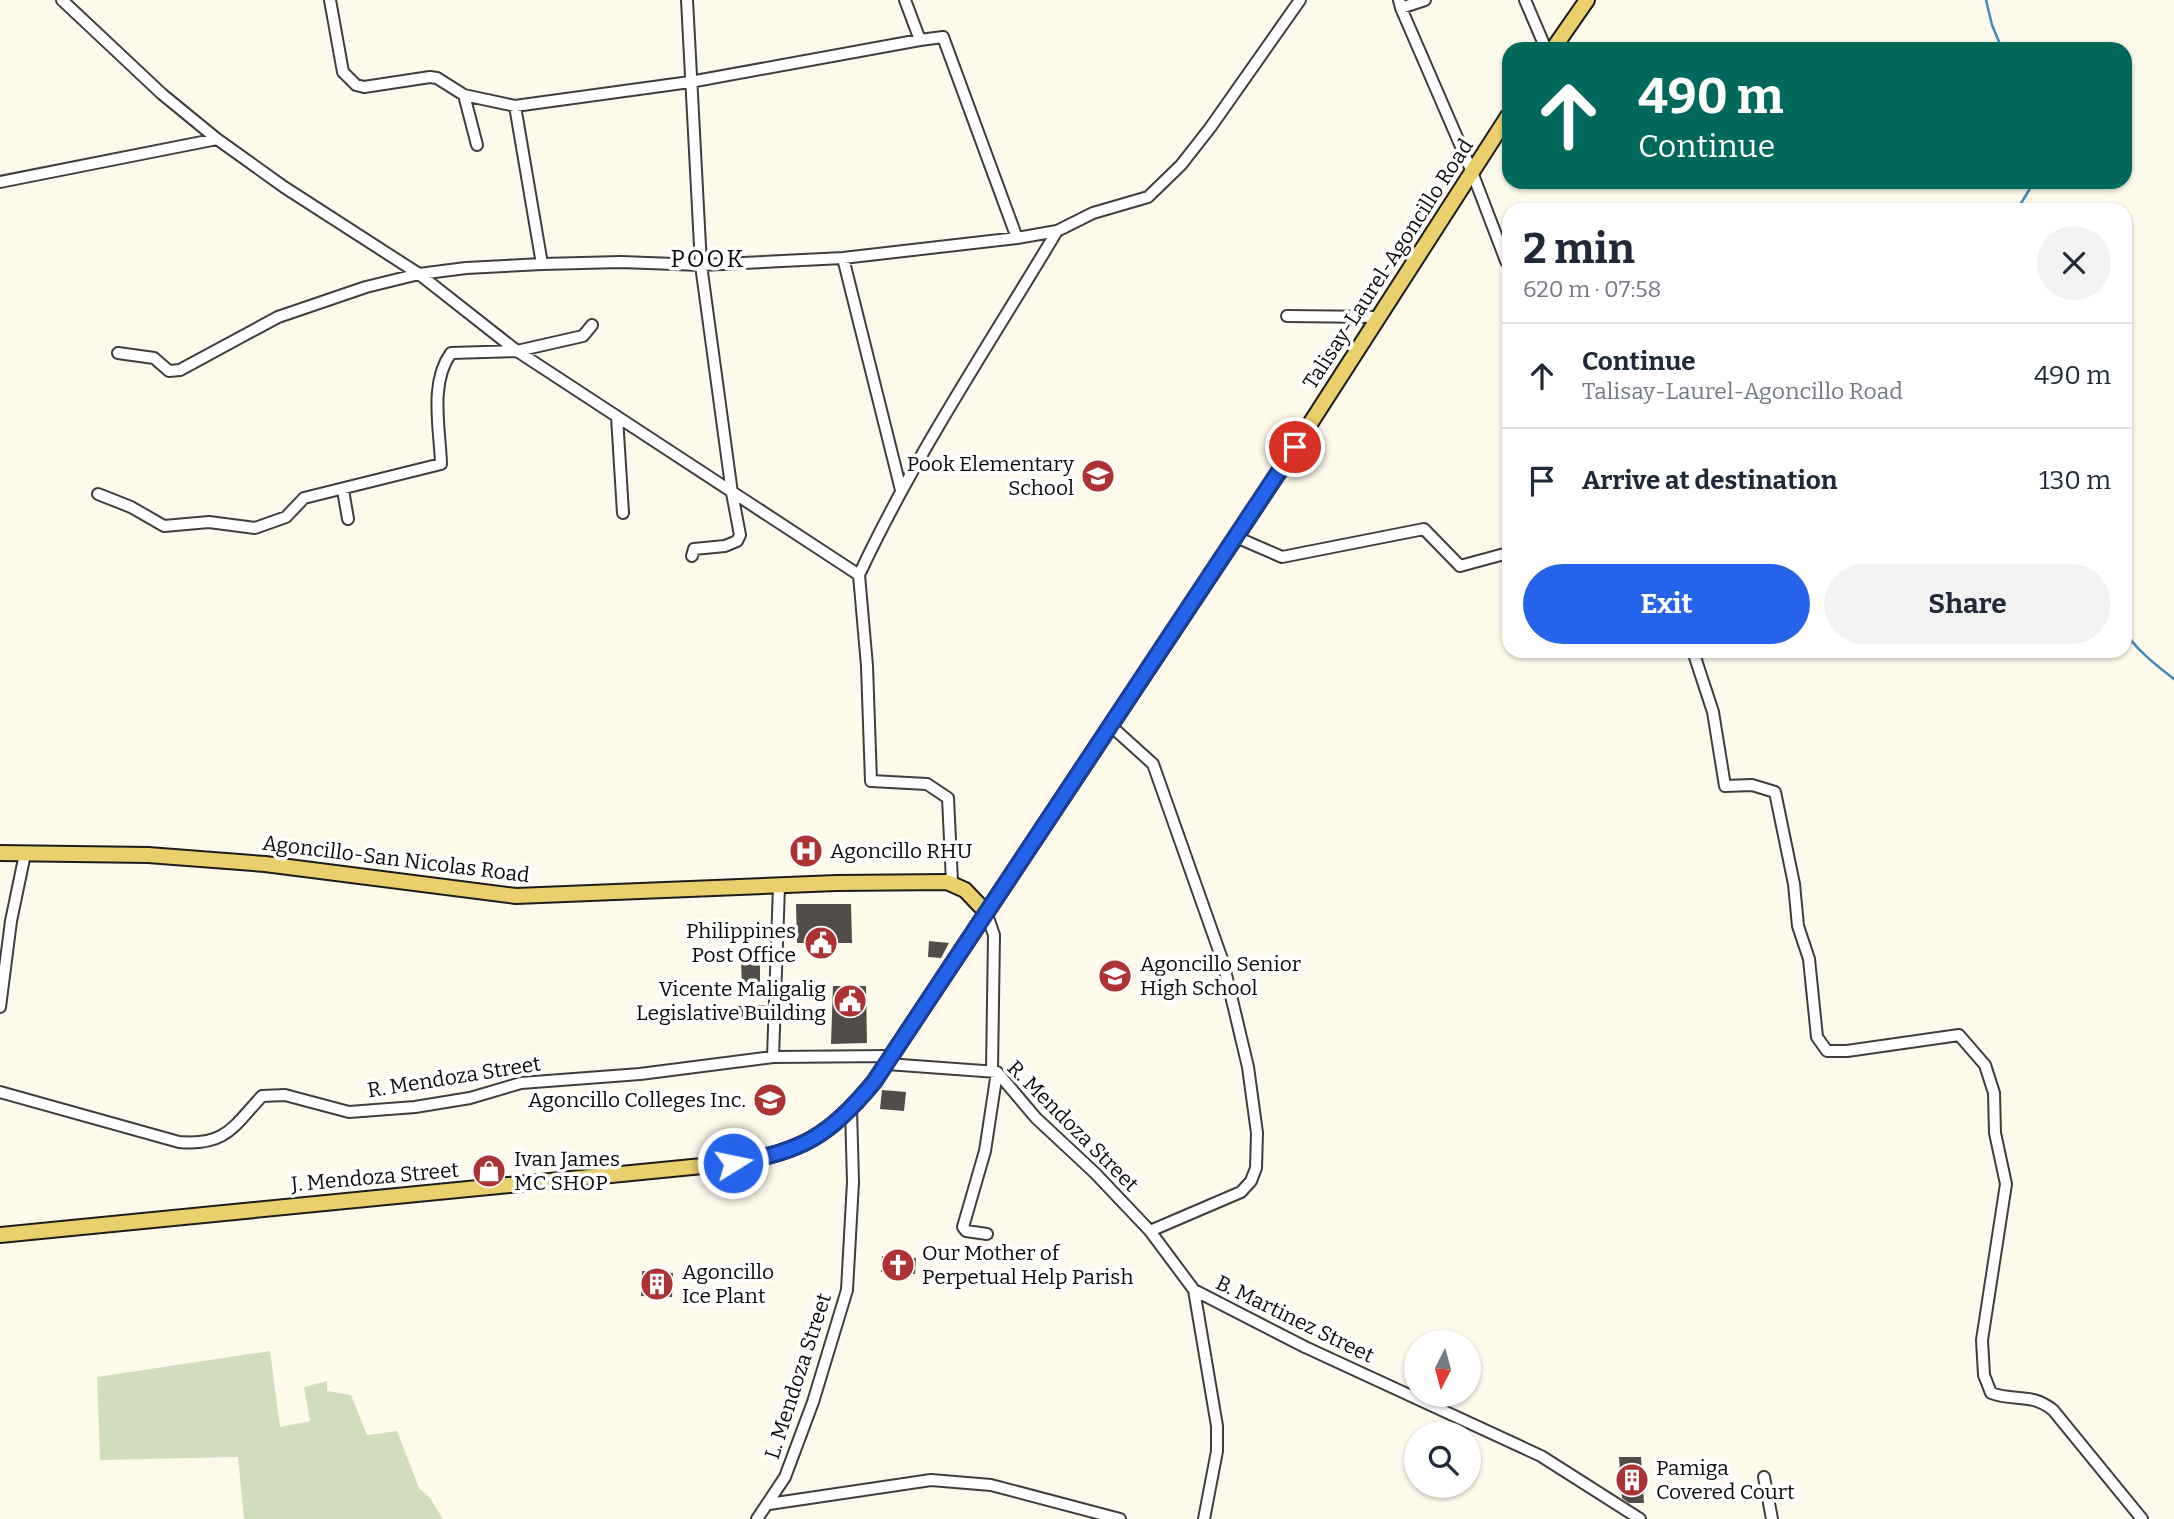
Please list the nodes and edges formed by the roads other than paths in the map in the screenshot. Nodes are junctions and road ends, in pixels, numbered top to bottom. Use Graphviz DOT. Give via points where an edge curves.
graph roads {
  1 [pos="62,0"];
  2 [pos="330,0"];
  3 [pos="687,0"];
  4 [pos="905,0"];
  5 [pos="1300,0"];
  6 [pos="1425,0"];
  7 [pos="1525,0"];
  8 [pos="1587,0"];
  9 [pos="1400,4"];
  10 [pos="920,40"];
  11 [pos="1543,42"];
  12 [pos="1558,42"];
  13 [pos="690,82"];
  14 [pos="464,95"];
  15 [pos="515,106"];
  16 [pos="1502,125"];
  17 [pos="217,139"];
  18 [pos="478,145"];
  19 [pos="1472,172"];
  20 [pos="0,182"];
  21 [pos="1057,231"];
  22 [pos="1017,238"];
  23 [pos="1502,251"];
  24 [pos="843,258"];
  25 [pos="542,264"];
  26 [pos="701,265"];
  27 [pos="419,274"];
  28 [pos="1287,316"];
  29 [pos="1378,317"];
  30 [pos="592,325"];
  31 [pos="517,351"];
  32 [pos="118,353"];
  33 [pos="617,417"];
  34 [pos="343,490"];
  35 [pos="901,490"];
  36 [pos="732,493"];
  37 [pos="99,494"];
  38 [pos="623,513"];
  39 [pos="348,519"];
  40 [pos="1236,537"];
  41 [pos="1502,555"];
  42 [pos="692,556"];
  43 [pos="859,575"];
  44 [pos="1187,610"];
  45 [pos="1695,658"];
  46 [pos="1111,726"];
  47 [pos="0,853"];
  48 [pos="25,854"];
  49 [pos="952,883"];
  50 [pos="779,886"];
  51 [pos="986,912"];
  52 [pos="0,1007"];
  53 [pos="773,1056"];
  54 [pos="889,1060"];
  55 [pos="995,1071"];
  56 [pos="0,1093"];
  57 [pos="851,1109"];
  58 [pos="1150,1231"];
  59 [pos="988,1234"];
  60 [pos="0,1235"];
  61 [pos="1194,1290"];
  62 [pos="1764,1477"];
  63 [pos="769,1504"];
  64 [pos="1638,1518"];
  65 [pos="757,1519"];
  66 [pos="1120,1519"];
  67 [pos="1204,1519"];
  68 [pos="1772,1519"];
  69 [pos="2142,1519"];
  1 -- 17 [label="street"];
  2 -- 14 [label="street" via="343,72 356,85 430,77"];
  3 -- 13 [label="street"];
  4 -- 10 [label="street"];
  5 -- 21 [label="street" via="1210,128 1148,197 1093,213"];
  6 -- 9 [label="street"];
  7 -- 11 [label="street"];
  8 -- 12 [label="main road"];
  9 -- 19 [label="street"];
  10 -- 13 [label="street"];
  10 -- 22 [label="street" via="943,37"];
  13 -- 15 [label="street"];
  13 -- 26 [label="street"];
  14 -- 15 [label="street"];
  14 -- 18 [label="street"];
  15 -- 25 [label="street"];
  16 -- 19 [label="main road, Talisay-Laurel-Agoncillo Road"];
  17 -- 20 [label="street"];
  17 -- 27 [label="street"];
  19 -- 23 [label="street"];
  19 -- 29 [label="main road, Talisay-Laurel-Agoncillo Road"];
  21 -- 22 [label="street"];
  21 -- 35 [label="street"];
  22 -- 24 [label="street"];
  24 -- 26 [label="street"];
  24 -- 35 [label="street"];
  25 -- 26 [label="street"];
  25 -- 27 [label="street"];
  26 -- 36 [label="street"];
  27 -- 31 [label="street"];
  27 -- 32 [label="street" via="278,317 180,370 169,371 154,358"];
  28 -- 29 [label="street"];
  29 -- 40 [label="main road, Talisay-Laurel-Agoncillo Road"];
  30 -- 31 [label="street" via="583,336"];
  31 -- 33 [label="street"];
  31 -- 34 [label="street" via="451,353 441,366 441,464"];
  33 -- 36 [label="street"];
  33 -- 38 [label="street"];
  34 -- 37 [label="street" via="304,498 286,517 255,528 209,522 164,526"];
  34 -- 39 [label="street"];
  35 -- 43 [label="street"];
  36 -- 42 [label="street" via="740,535 737,541 694,549"];
  36 -- 43 [label="street"];
  40 -- 41 [label="street" via="1282,557 1424,530 1460,566"];
  40 -- 44 [label="main road, Talisay-Laurel-Agoncillo Road"];
  43 -- 49 [label="street" via="870,781 927,784 948,798"];
  44 -- 46 [label="main road, J. Mendoza Street"];
  45 -- 69 [label="street" via="1713,712 1725,786 1752,785 1775,792 1798,926 1809,959 1817,1037 1827,1051 1847,1051 1959,1035 1985,1065 1994,1093 2006,1184 1982,1340 1984,1375 1991,1393 2040,1400 2053,1410"];
  46 -- 51 [label="main road, J. Mendoza Street"];
  46 -- 58 [label="street" via="1153,764 1171,809 1223,962 1248,1067 1256,1133 1256,1168 1241,1192"];
  47 -- 48 [label="main road, Agoncillo-San Nicolas Road"];
  48 -- 50 [label="main road, Agoncillo-San Nicolas Road" via="148,855 265,864 516,896"];
  48 -- 52 [label="street" via="10,921"];
  49 -- 50 [label="main road, Agoncillo-San Nicolas Road"];
  49 -- 51 [label="main road"];
  50 -- 53 [label="street"];
  51 -- 54 [label="main road, J. Mendoza Street"];
  51 -- 55 [label="street" via="994,935"];
  53 -- 54 [label="street, R. Mendoza Street"];
  53 -- 56 [label="street, R. Mendoza Street" via="640,1074 522,1083 415,1107 349,1112 285,1095 262,1096 225,1136 204,1144 180,1142"];
  54 -- 55 [label="street, R. Mendoza Street"];
  54 -- 57 [label="main road, J. Mendoza Street"];
  55 -- 58 [label="street, R. Mendoza Street"];
  55 -- 59 [label="street" via="985,1151 962,1227"];
  57 -- 60 [label="main road, J. Mendoza Street" via="813,1140 780,1155 733,1163"];
  57 -- 63 [label="street, L. Mendoza Street" via="853,1182 847,1290 808,1415 785,1478"];
  58 -- 61 [label="street, R. Mendoza Street"];
  61 -- 64 [label="street, B. Martinez Street" via="1541,1457"];
  61 -- 67 [label="street" via="1217,1426"];
  62 -- 68 [label="street"];
  63 -- 65 [label="street, L. Mendoza Street"];
  63 -- 66 [label="street" via="931,1480 991,1485"];
}
